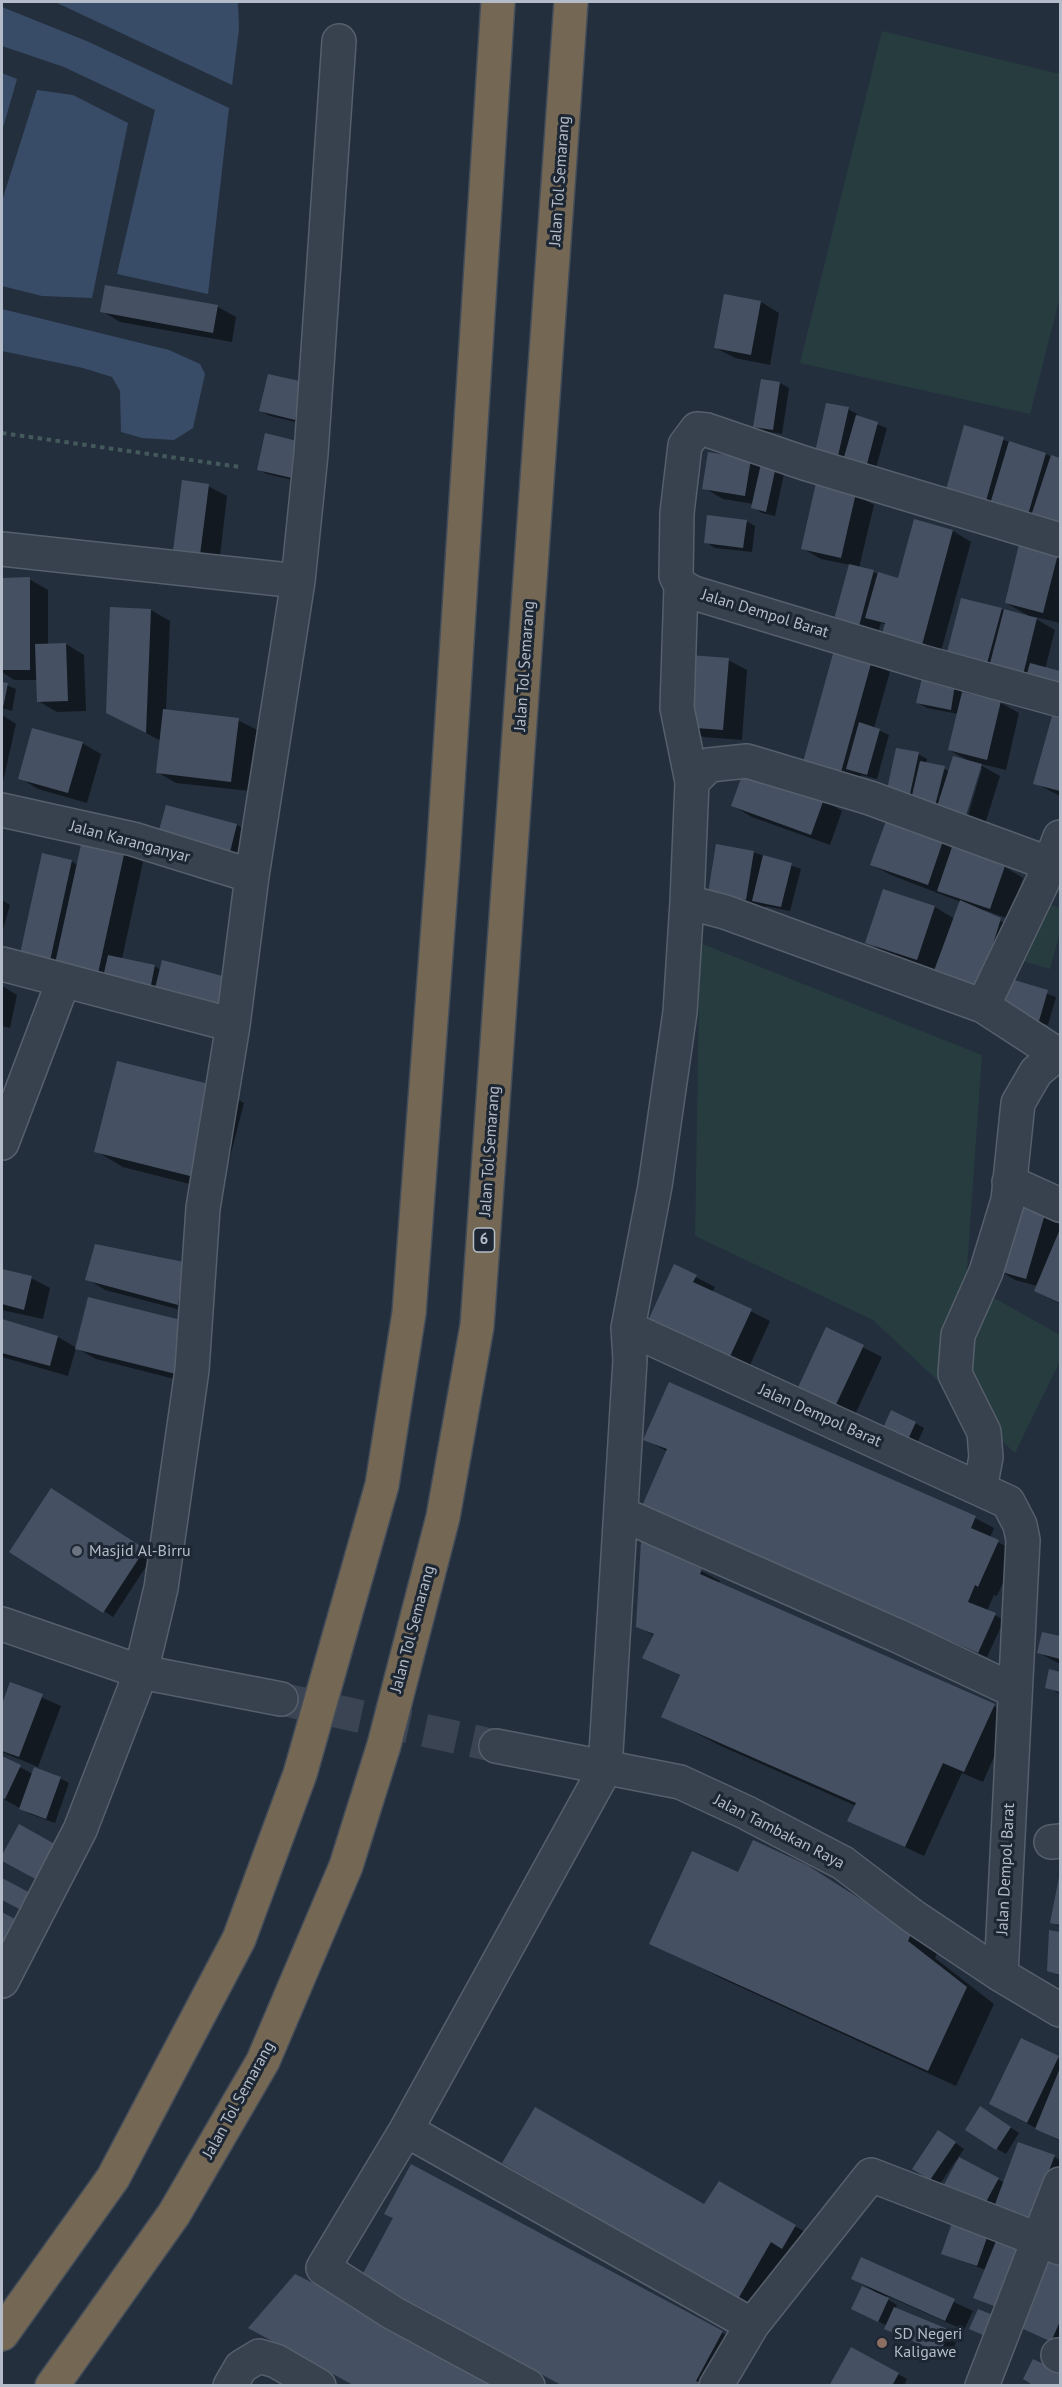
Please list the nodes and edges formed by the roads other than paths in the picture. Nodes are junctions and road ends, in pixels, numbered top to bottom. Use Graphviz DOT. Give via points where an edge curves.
graph roads {
  1 [pos="498,2"];
  2 [pos="571,2"];
  3 [pos="339,41"];
  4 [pos="1060,540"];
  5 [pos="2,549"];
  6 [pos="298,581"];
  7 [pos="681,586"];
  8 [pos="1060,700"];
  9 [pos="692,782"];
  10 [pos="5,811"];
  11 [pos="1053,869"];
  12 [pos="252,876"];
  13 [pos="687,902"];
  14 [pos="2,964"];
  15 [pos="63,982"];
  16 [pos="983,1006"];
  17 [pos="233,1025"];
  18 [pos="1059,1055"];
  19 [pos="2,1143"];
  20 [pos="1009,1182"];
  21 [pos="1060,1204"];
  22 [pos="628,1328"];
  23 [pos="980,1489"];
  24 [pos="622,1514"];
  25 [pos="2,1624"];
  26 [pos="151,1675"];
  27 [pos="1015,1690"];
  28 [pos="281,1699"];
  29 [pos="496,1746"];
  30 [pos="596,1767"];
  31 [pos="1001,1975"];
  32 [pos="2,1981"];
  33 [pos="1060,2010"];
  34 [pos="406,2130"];
  35 [pos="1060,2184"];
  36 [pos="1050,2244"];
  37 [pos="752,2325"];
  38 [pos="2,2334"];
  39 [pos="235,2376"];
  40 [pos="52,2385"];
  41 [pos="319,2385"];
  42 [pos="528,2385"];
  43 [pos="716,2385"];
  44 [pos="982,2385"];
  1 -- 38 [label="highway" via="443,860 409,1313 382,1485 300,1774 239,1939 112,2178"];
  2 -- 40 [label="highway, Jalan Tol Semarang / 6" via="477,1326 442,1517 384,1745 346,1866 263,2061 174,2214"];
  3 -- 6 [label="street" via="311,454"];
  4 -- 7 [label="street, Jalan Dempol Barat" via="697,429 685,445 677,513 676,576"];
  5 -- 6 [label="street"];
  6 -- 12 [label="street"];
  7 -- 8 [label="street, Jalan Dempol Barat" via="860,643"];
  7 -- 9 [label="street" via="677,708"];
  9 -- 11 [label="street" via="709,765 747,761 870,798"];
  9 -- 13 [label="street"];
  10 -- 12 [label="street, Jalan Karanganyar" via="134,839"];
  11 -- 16 [label="street"];
  12 -- 17 [label="street"];
  13 -- 16 [label="street" via="725,912"];
  13 -- 22 [label="street" via="680,1012 655,1186"];
  14 -- 15 [label="street"];
  15 -- 17 [label="street"];
  15 -- 19 [label="street"];
  16 -- 18 [label="street"];
  17 -- 26 [label="street" via="203,1208 192,1370"];
  18 -- 20 [label="street" via="1036,1072 1018,1103"];
  20 -- 21 [label="street"];
  20 -- 23 [label="street" via="995,1246 958,1335 955,1354 955,1374 984,1432 986,1457"];
  22 -- 23 [label="street, Jalan Dempol Barat"];
  22 -- 24 [label="street" via="630,1360"];
  23 -- 27 [label="street, Jalan Dempol Barat" via="1008,1502 1023,1540"];
  24 -- 27 [label="street"];
  24 -- 30 [label="street"];
  25 -- 26 [label="street"];
  26 -- 28 [label="street"];
  26 -- 32 [label="street" via="80,1830"];
  27 -- 31 [label="street, Jalan Dempol Barat"];
  29 -- 30 [label="street, Jalan Tambakan Raya"];
  30 -- 31 [label="street, Jalan Tambakan Raya" via="680,1782 745,1812 843,1863"];
  30 -- 34 [label="street"];
  31 -- 33 [label="street, Jalan Tambakan Raya"];
  34 -- 37 [label="street"];
  34 -- 42 [label="street" via="323,2268 393,2313"];
  35 -- 36 [label="street"];
  36 -- 37 [label="street" via="871,2175"];
  36 -- 44 [label="street" via="1015,2297"];
  37 -- 43 [label="street"];
  39 -- 41 [label="street" via="259,2356"];
}
